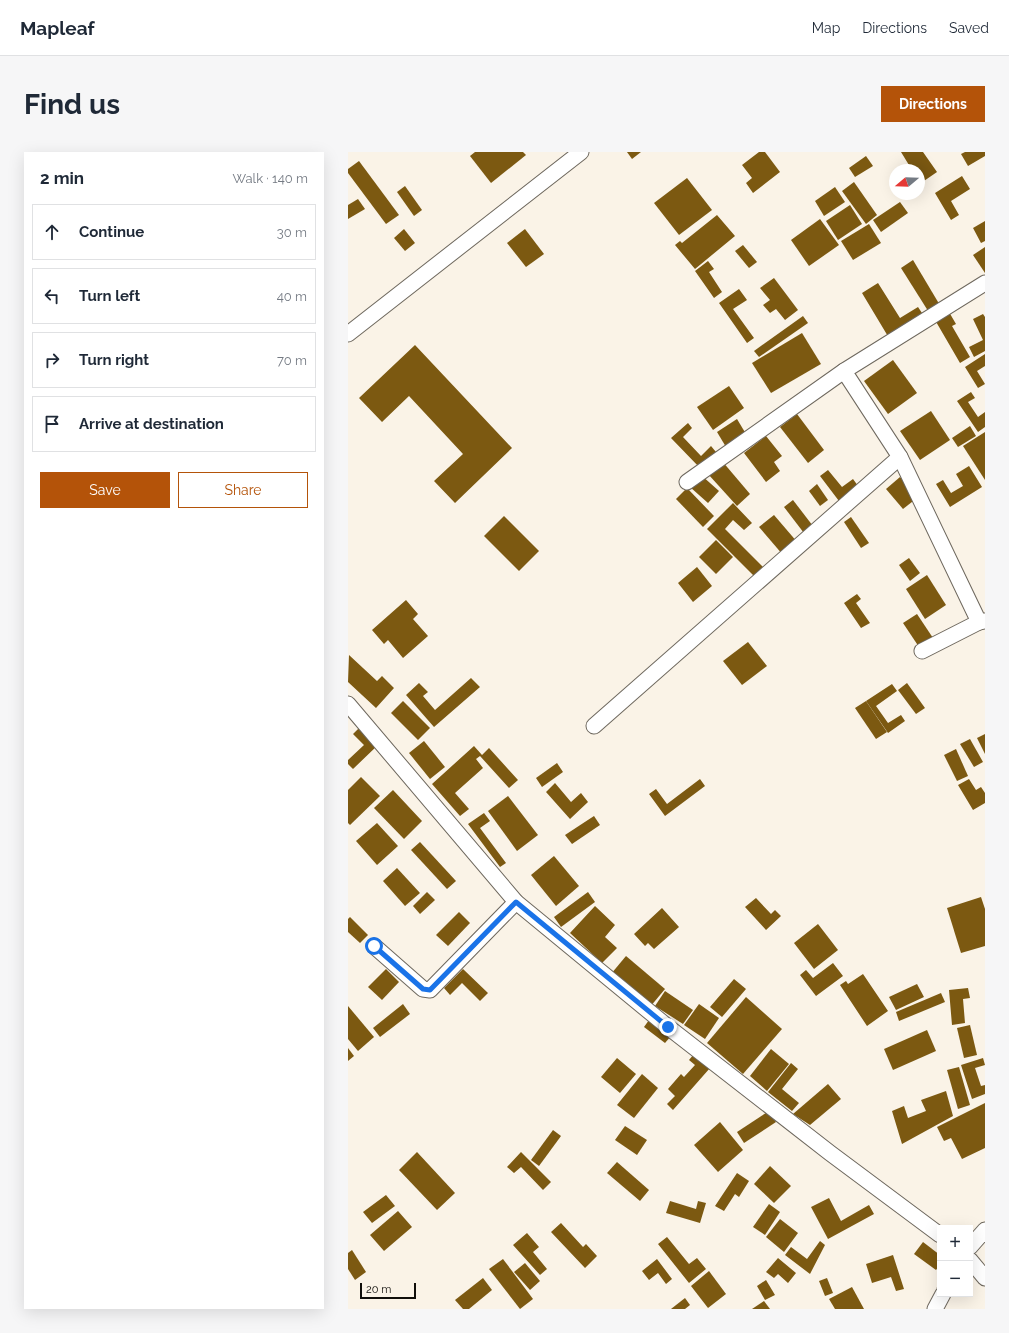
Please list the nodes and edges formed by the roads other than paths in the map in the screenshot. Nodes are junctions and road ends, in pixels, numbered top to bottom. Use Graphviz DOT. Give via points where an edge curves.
graph roads {
  1 [pos="581,152"];
  2 [pos="985,283"];
  3 [pos="348,334"];
  4 [pos="844,371"];
  5 [pos="900,457"];
  6 [pos="687,482"];
  7 [pos="982,621"];
  8 [pos="922,651"];
  9 [pos="348,704"];
  10 [pos="594,726"];
  11 [pos="516,902"];
  12 [pos="374,946"];
  13 [pos="985,1230"];
  14 [pos="937,1233"];
  15 [pos="973,1244"];
  16 [pos="971,1261"];
  17 [pos="985,1278"];
  18 [pos="941,1297"];
  19 [pos="935,1309"];
  1 -- 3 [label="street"];
  2 -- 4 [label="street"];
  4 -- 5 [label="street"];
  4 -- 6 [label="street"];
  5 -- 7 [label="street"];
  5 -- 10 [label="street"];
  7 -- 8 [label="street"];
  9 -- 11 [label="street"];
  11 -- 12 [label="street" via="430,990 423,989"];
  11 -- 14 [label="street" via="674,1032"];
  13 -- 15 [label="street"];
  16 -- 17 [label="street"];
  18 -- 19 [label="street"];
}
